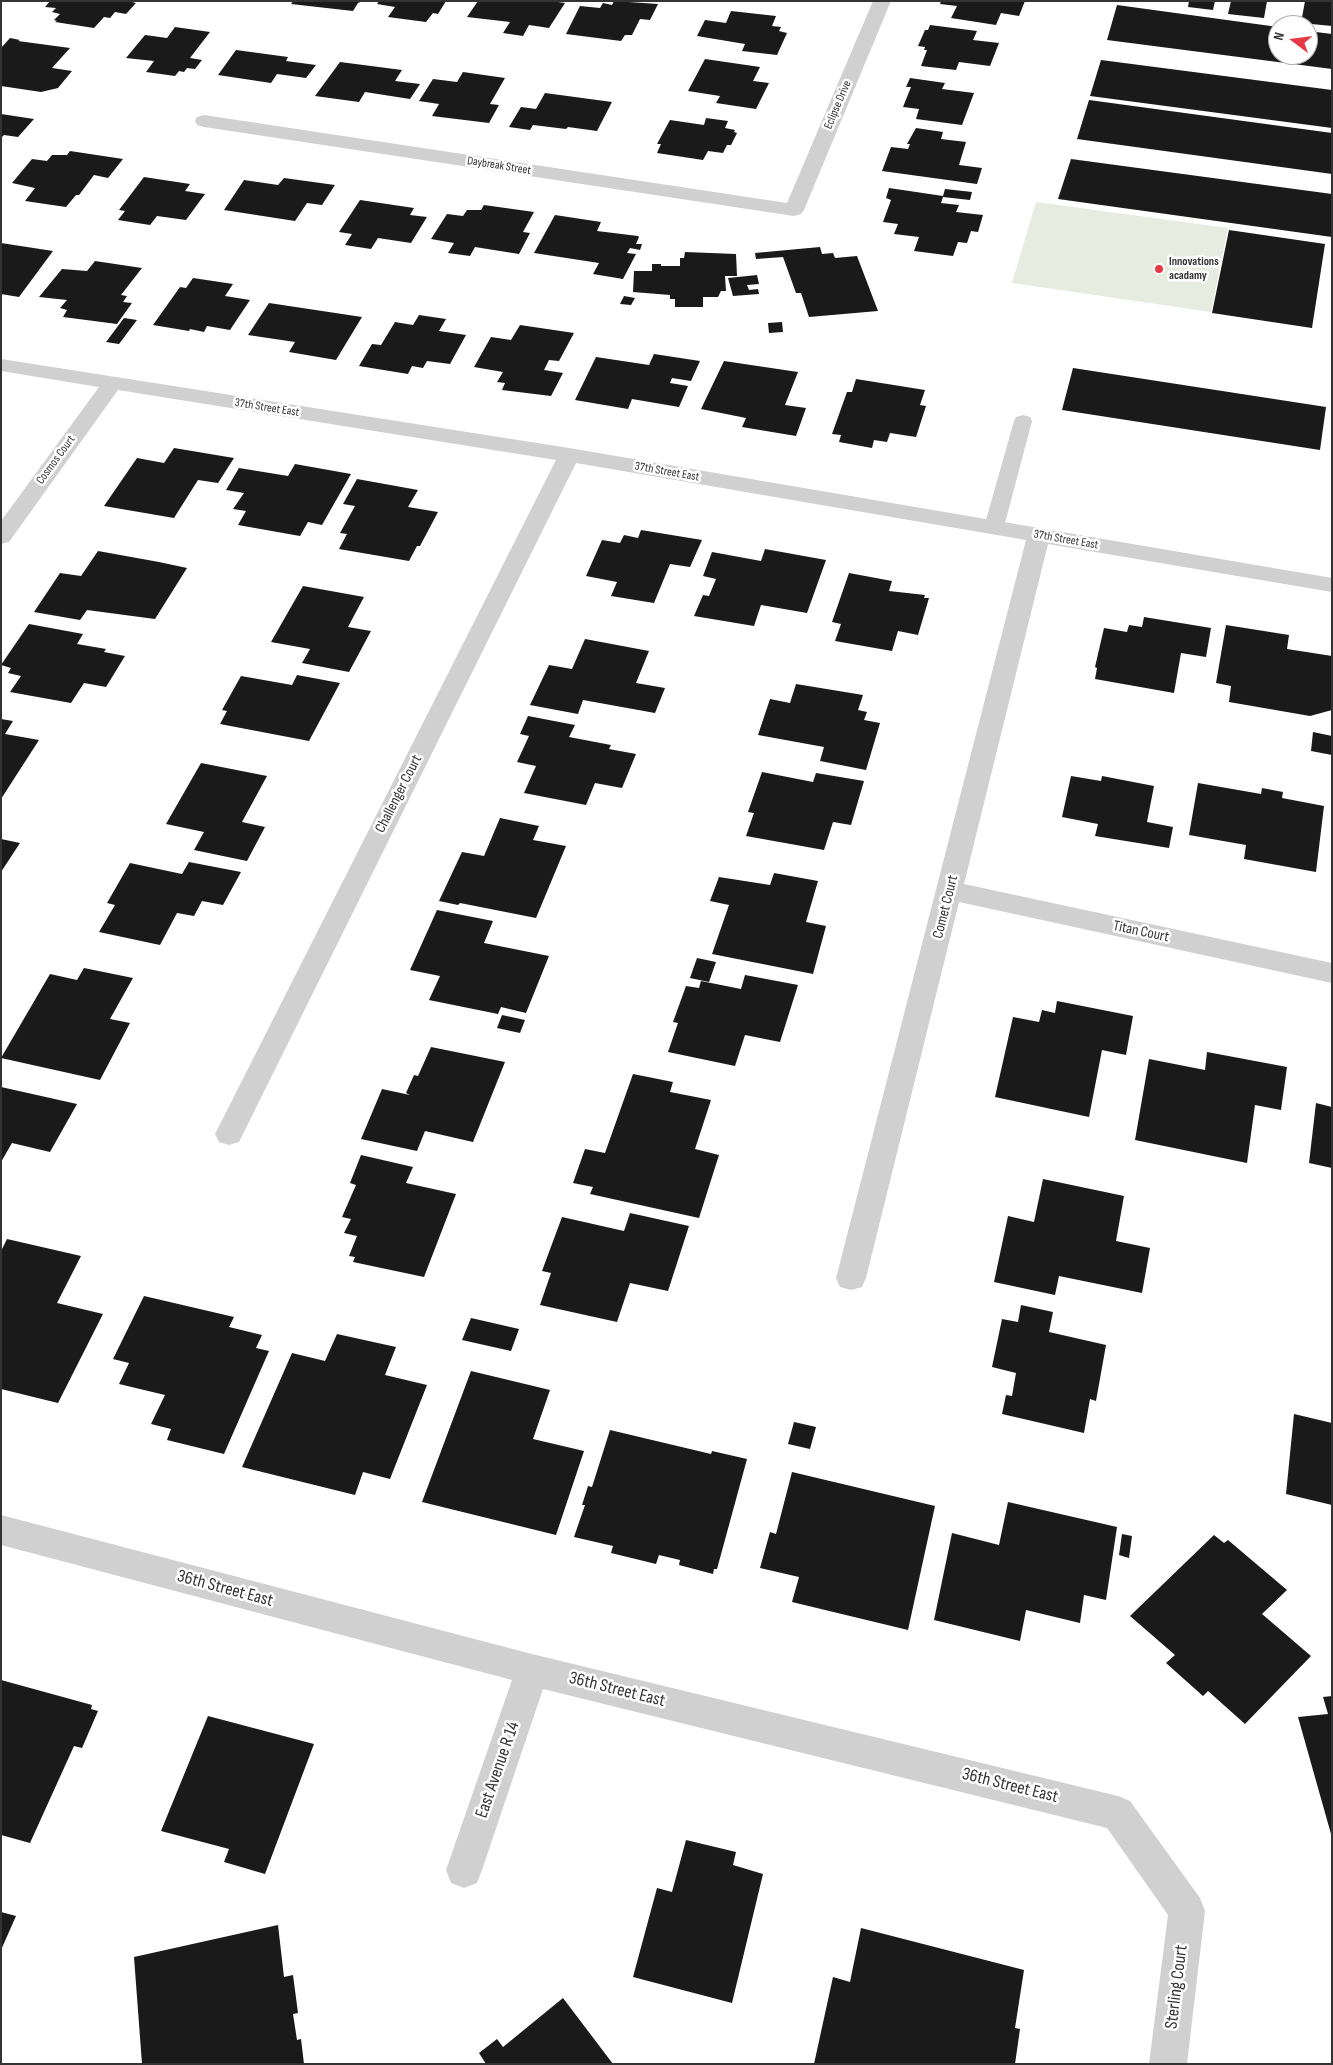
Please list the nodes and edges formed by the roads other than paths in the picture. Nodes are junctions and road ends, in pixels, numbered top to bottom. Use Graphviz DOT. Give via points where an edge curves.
graph roads {
  1 [pos="882,1"];
  2 [pos="204,121"];
  3 [pos="794,210"];
  4 [pos="1,365"];
  5 [pos="112,383"];
  6 [pos="1023,421"];
  7 [pos="569,455"];
  8 [pos="994,528"];
  9 [pos="1039,535"];
  10 [pos="1,537"];
  11 [pos="1332,585"];
  12 [pos="950,891"];
  13 [pos="1332,973"];
  14 [pos="229,1134"];
  15 [pos="851,1278"];
  16 [pos="1,1530"];
  17 [pos="532,1670"];
  18 [pos="464,1870"];
  19 [pos="1187,1911"];
  20 [pos="1168,2064"];
  1 -- 3 [label="street, Eclipse Drive"];
  2 -- 3 [label="street, Daybreak Street"];
  4 -- 5 [label="street, 37th Street East"];
  5 -- 7 [label="street, 37th Street East"];
  5 -- 10 [label="street, Cosmos Court"];
  6 -- 8 [label="lane"];
  7 -- 8 [label="street, 37th Street East"];
  7 -- 14 [label="street, Challenger Court"];
  8 -- 9 [label="street, 37th Street East"];
  9 -- 11 [label="street, 37th Street East"];
  9 -- 12 [label="street, Comet Court"];
  12 -- 13 [label="street, Titan Court"];
  12 -- 15 [label="street, Comet Court"];
  16 -- 17 [label="street, 36th Street East"];
  17 -- 18 [label="street, East Avenue R 14"];
  17 -- 19 [label="street, 36th Street East" via="1118,1813"];
  19 -- 20 [label="street, Sterling Court"];
}
